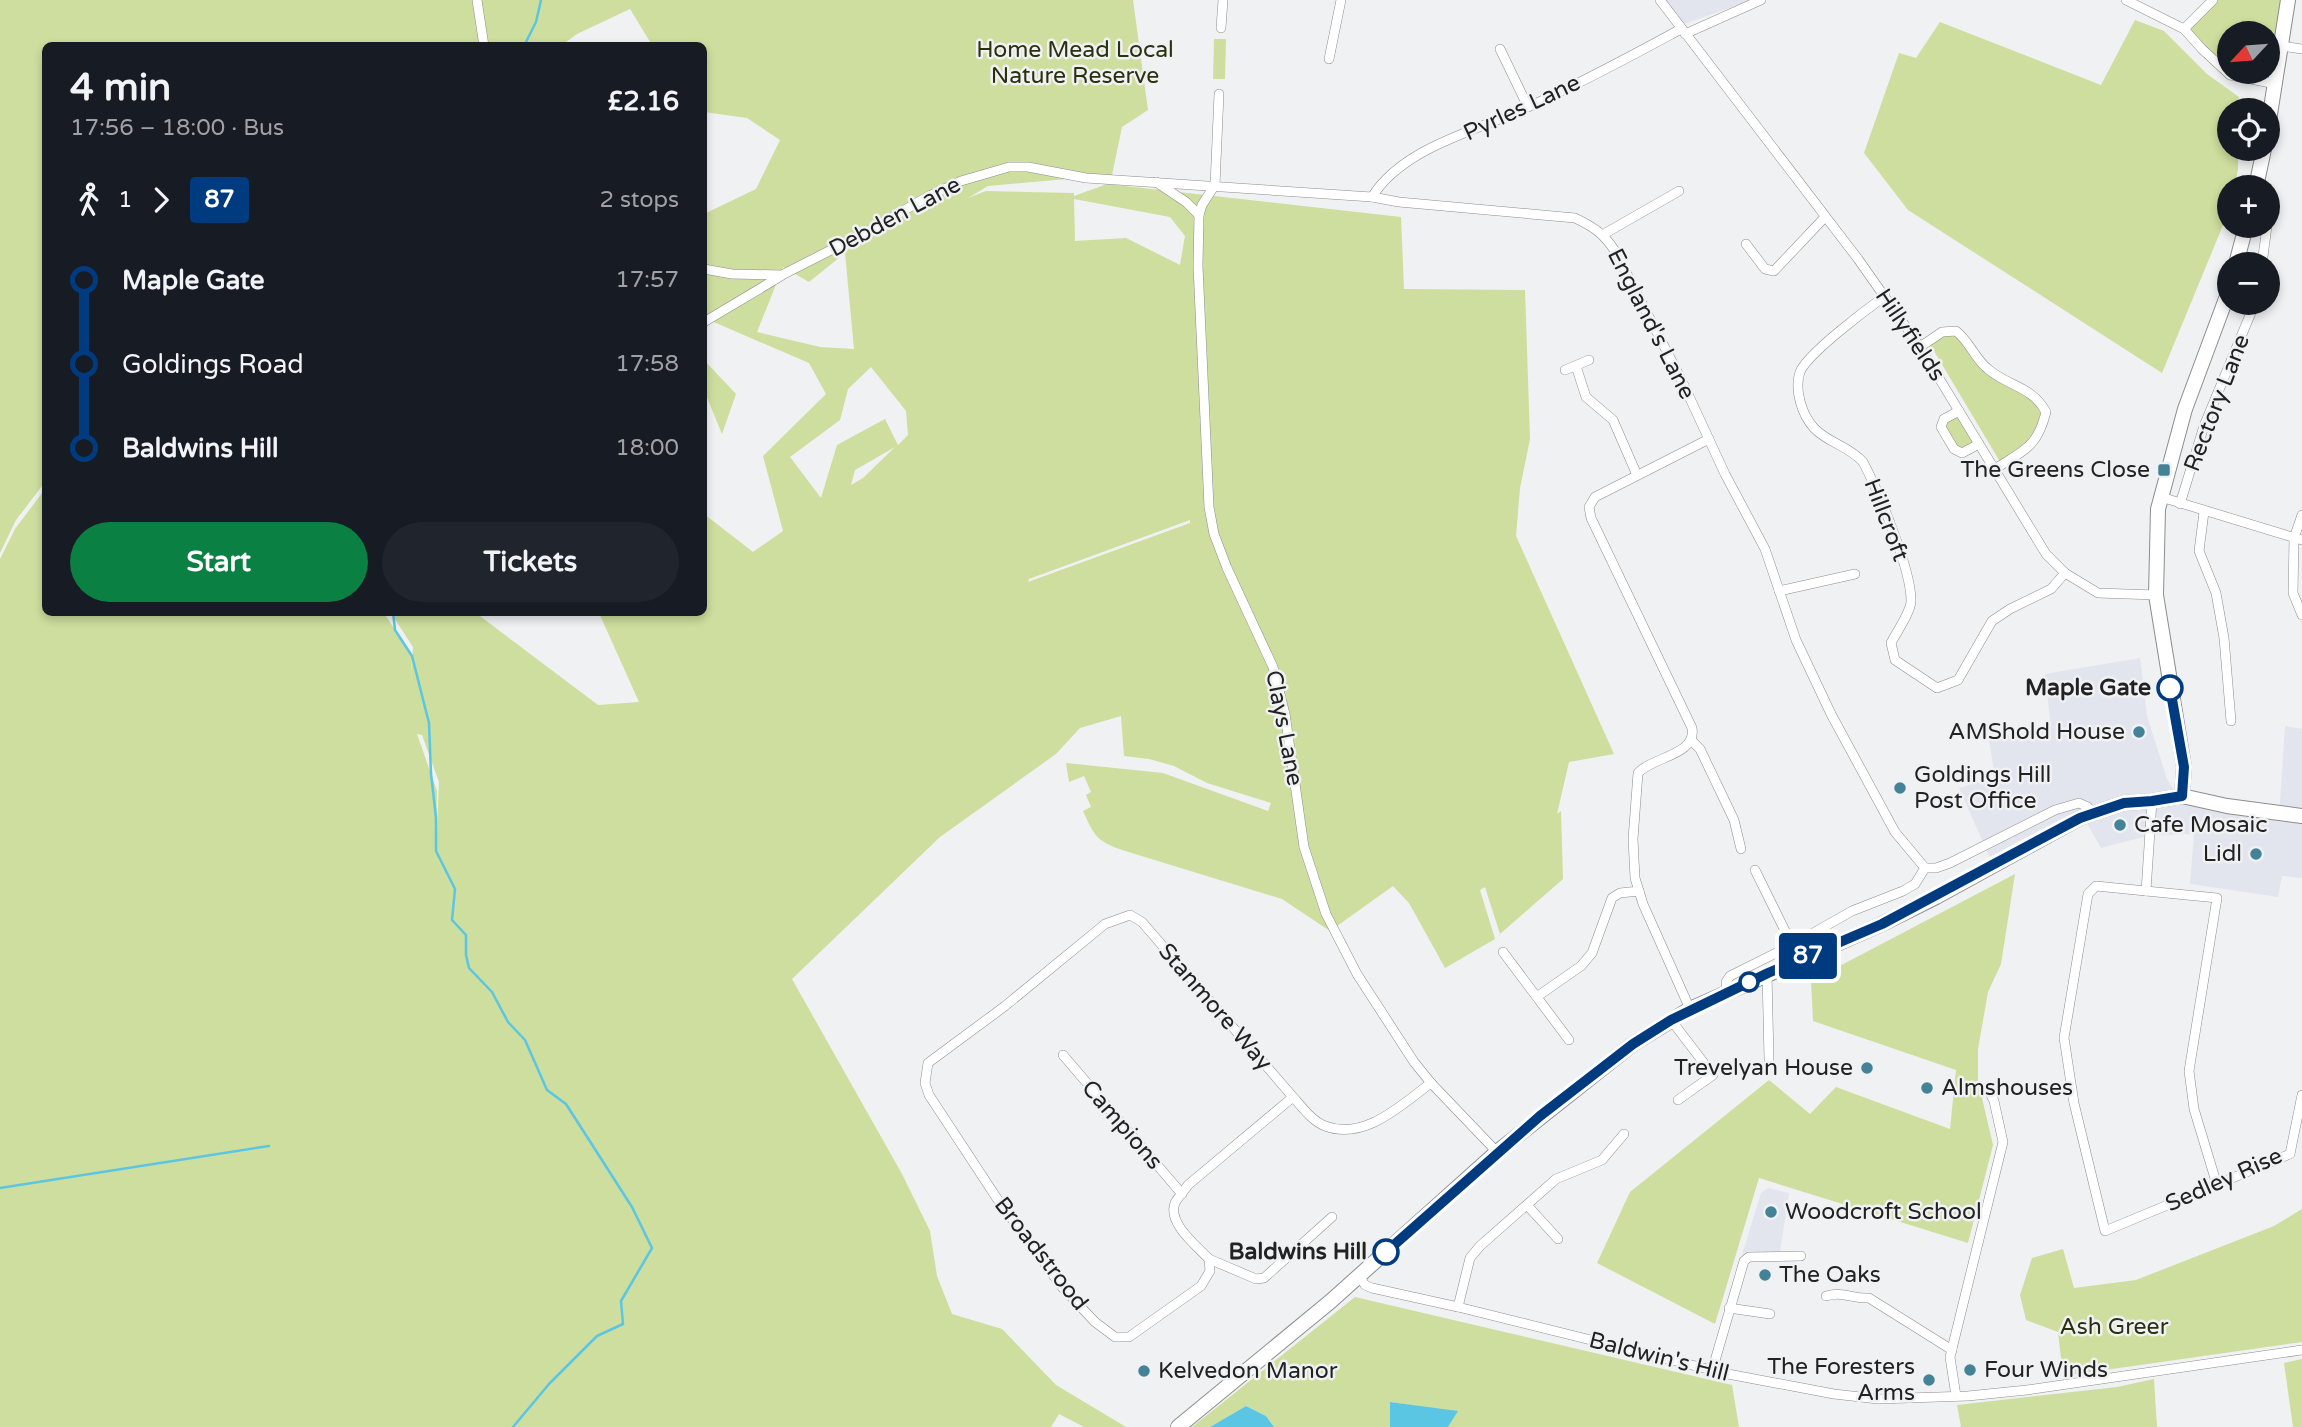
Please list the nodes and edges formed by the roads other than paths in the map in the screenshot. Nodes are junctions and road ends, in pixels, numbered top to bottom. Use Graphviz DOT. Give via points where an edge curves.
graph roads {
  1 [pos="477,0"];
  2 [pos="1223,0"];
  3 [pos="1340,0"];
  4 [pos="1660,0"];
  5 [pos="1761,0"];
  6 [pos="2126,0"];
  7 [pos="2213,0"];
  8 [pos="2288,0"];
  9 [pos="1221,28"];
  10 [pos="2184,29"];
  11 [pos="1683,31"];
  12 [pos="483,42"];
  13 [pos="2282,46"];
  14 [pos="2302,49"];
  15 [pos="1500,50"];
  16 [pos="1329,59"];
  17 [pos="2280,59"];
  18 [pos="2217,63"];
  19 [pos="2276,84"];
  20 [pos="1219,94"];
  21 [pos="2273,98"];
  22 [pos="1528,107"];
  23 [pos="1156,182"];
  24 [pos="1215,185"];
  25 [pos="1679,191"];
  26 [pos="1372,197"];
  27 [pos="1199,215"];
  28 [pos="1825,217"];
  29 [pos="1604,234"];
  30 [pos="1746,244"];
  31 [pos="707,270"];
  32 [pos="782,275"];
  33 [pos="1885,296"];
  34 [pos="2220,315"];
  35 [pos="2250,315"];
  36 [pos="707,320"];
  37 [pos="1920,347"];
  38 [pos="1589,360"];
  39 [pos="1576,366"];
  40 [pos="1565,370"];
  41 [pos="1959,411"];
  42 [pos="1709,439"];
  43 [pos="1979,444"];
  44 [pos="1995,469"];
  45 [pos="1637,475"];
  46 [pos="2161,497"];
  47 [pos="2180,504"];
  48 [pos="2204,512"];
  49 [pos="2302,515"];
  50 [pos="2298,539"];
  51 [pos="2065,573"];
  52 [pos="1855,574"];
  53 [pos="1779,591"];
  54 [pos="2156,596"];
  55 [pos="2302,615"];
  56 [pos="2231,721"];
  57 [pos="1692,740"];
  58 [pos="2182,796"];
  59 [pos="2152,801"];
  60 [pos="2091,814"];
  61 [pos="2302,816"];
  62 [pos="1741,849"];
  63 [pos="1925,868"];
  64 [pos="1755,870"];
  65 [pos="1639,891"];
  66 [pos="2146,891"];
  67 [pos="1792,945"];
  68 [pos="1503,952"];
  69 [pos="1768,973"];
  70 [pos="1727,992"];
  71 [pos="1538,996"];
  72 [pos="1005,1006"];
  73 [pos="1690,1009"];
  74 [pos="1671,1020"];
  75 [pos="1569,1040"];
  76 [pos="1063,1055"];
  77 [pos="1769,1060"];
  78 [pos="1431,1083"];
  79 [pos="1987,1089"];
  80 [pos="2302,1095"];
  81 [pos="1293,1097"];
  82 [pos="1678,1100"];
  83 [pos="1624,1134"];
  84 [pos="1497,1152"];
  85 [pos="2217,1185"];
  86 [pos="1182,1194"];
  87 [pos="1527,1205"];
  88 [pos="1332,1217"];
  89 [pos="1558,1239"];
  90 [pos="1801,1256"];
  91 [pos="1209,1259"];
  92 [pos="1359,1276"];
  93 [pos="1826,1296"];
  94 [pos="1458,1307"];
  95 [pos="1728,1308"];
  96 [pos="1770,1314"];
  97 [pos="1952,1350"];
  98 [pos="2302,1350"];
  99 [pos="1712,1371"];
  100 [pos="1956,1396"];
  101 [pos="1178,1427"];
  1 -- 12 [label="street"];
  2 -- 9 [label="street"];
  3 -- 16 [label="street"];
  4 -- 11 [label="street, Hillyfields"];
  5 -- 11 [label="street, Pyrles Lane"];
  6 -- 10 [label="street"];
  7 -- 10 [label="street"];
  8 -- 13 [label="main road"];
  10 -- 18 [label="street"];
  11 -- 22 [label="street, Pyrles Lane"];
  11 -- 28 [label="street, Hillyfields"];
  13 -- 14 [label="street"];
  13 -- 17 [label="main road"];
  15 -- 22 [label="street"];
  19 -- 21 [label="main road"];
  20 -- 24 [label="street"];
  22 -- 26 [label="street, Pyrles Lane" via="1422,152 1389,174"];
  23 -- 24 [label="street, Debden Lane"];
  23 -- 27 [label="street"];
  23 -- 32 [label="street, Debden Lane" via="1009,167 927,197"];
  24 -- 26 [label="street, England's Lane"];
  24 -- 27 [label="street, Clays Lane"];
  25 -- 29 [label="street"];
  26 -- 29 [label="street, England's Lane" via="1575,218"];
  27 -- 78 [label="street, Clays Lane" via="1204,423 1214,534 1273,667 1285,714 1304,847 1326,914 1357,974"];
  28 -- 30 [label="street" via="1774,271 1765,269"];
  28 -- 33 [label="street, Hillyfields"];
  29 -- 42 [label="street, England's Lane"];
  31 -- 32 [label="street, Debden Lane"];
  32 -- 36 [label="street"];
  33 -- 37 [label="street, Hillyfields"];
  33 -- 51 [label="street, Hillcroft" via="1846,325 1803,368 1799,395 1814,428 1854,453 1868,470 1897,544 1912,602 1891,643 1895,660 1937,688 1958,680 1992,621 2052,589"];
  34 -- 46 [label="main road, Rectory Lane" via="2185,409"];
  35 -- 47 [label="street, Rectory Lane" via="2204,426"];
  37 -- 41 [label="street, Hillyfields"];
  37 -- 44 [label="street" via="1942,332 1956,331 1967,339 1986,368 2039,399 2046,412 2041,433"];
  38 -- 39 [label="street"];
  39 -- 40 [label="street"];
  39 -- 45 [label="street" via="1586,397 1613,419"];
  41 -- 43 [label="street, Hillyfields"];
  41 -- 43 [label="street" via="1944,419 1941,427 1954,449 1962,453"];
  42 -- 45 [label="street"];
  42 -- 53 [label="street, England's Lane" via="1766,549"];
  43 -- 44 [label="street, Hillyfields"];
  44 -- 51 [label="street, Hillyfields" via="2046,554"];
  45 -- 57 [label="street" via="1595,497 1589,512 1689,719"];
  46 -- 47 [label="street"];
  46 -- 54 [label="main road, Rectory Lane"];
  47 -- 48 [label="street"];
  48 -- 50 [label="street"];
  48 -- 56 [label="street" via="2199,551 2216,593"];
  49 -- 50 [label="street"];
  50 -- 55 [label="street" via="2293,593"];
  51 -- 54 [label="street, Hillyfields" via="2098,593"];
  52 -- 53 [label="street"];
  53 -- 63 [label="street, England's Lane" via="1802,655 1873,794 1895,832"];
  54 -- 58 [label="main road, Rectory Lane" via="2184,767"];
  57 -- 62 [label="street" via="1734,820"];
  57 -- 65 [label="street" via="1638,773 1633,839"];
  58 -- 59 [label="main road"];
  58 -- 61 [label="main road"];
  59 -- 60 [label="main road" via="2124,803"];
  59 -- 66 [label="street"];
  60 -- 63 [label="street" via="2079,803 2055,810 1950,863"];
  60 -- 69 [label="main road" via="1882,924"];
  63 -- 67 [label="street" via="1915,884 1903,891 1852,911"];
  64 -- 67 [label="street"];
  65 -- 71 [label="street" via="1612,898 1592,953"];
  65 -- 73 [label="street"];
  66 -- 85 [label="street" via="2217,898 2189,1071 2194,1109"];
  66 -- 85 [label="street, Sedley Rise" via="2096,886 2088,894 2064,1038 2074,1103 2105,1231"];
  67 -- 70 [label="street" via="1730,976"];
  68 -- 71 [label="street"];
  69 -- 70 [label="main road"];
  69 -- 77 [label="street"];
  70 -- 73 [label="main road"];
  71 -- 75 [label="street"];
  72 -- 81 [label="street, Stanmore Way" via="1105,924 1130,915 1142,922"];
  72 -- 91 [label="street, Broadstrood" via="928,1063 925,1083 996,1197 1062,1287 1115,1337 1129,1337 1201,1286 1210,1271"];
  73 -- 74 [label="main road"];
  74 -- 82 [label="street" via="1713,1075"];
  74 -- 84 [label="main road" via="1633,1044"];
  76 -- 86 [label="street, Campions"];
  78 -- 81 [label="street, Stanmore Way" via="1384,1117 1355,1129 1325,1126"];
  78 -- 84 [label="street, Clays Lane"];
  79 -- 97 [label="street" via="2003,1142"];
  80 -- 85 [label="street, Sedley Rise" via="2290,1154"];
  81 -- 86 [label="street"];
  83 -- 87 [label="street" via="1602,1160 1556,1179"];
  84 -- 92 [label="main road"];
  86 -- 91 [label="street" via="1173,1213"];
  87 -- 89 [label="street"];
  87 -- 94 [label="street" via="1471,1258"];
  88 -- 91 [label="street" via="1264,1278 1256,1279"];
  90 -- 95 [label="street" via="1749,1257"];
  92 -- 94 [label="street, Baldwin's Hill" via="1372,1288"];
  92 -- 101 [label="main road"];
  93 -- 97 [label="street" via="1839,1292 1869,1298"];
  94 -- 99 [label="street, Baldwin's Hill"];
  95 -- 96 [label="street"];
  95 -- 99 [label="street"];
  97 -- 100 [label="street"];
  98 -- 100 [label="street, Baldwin's Hill"];
  99 -- 100 [label="street, Baldwin's Hill" via="1878,1399"];
}
